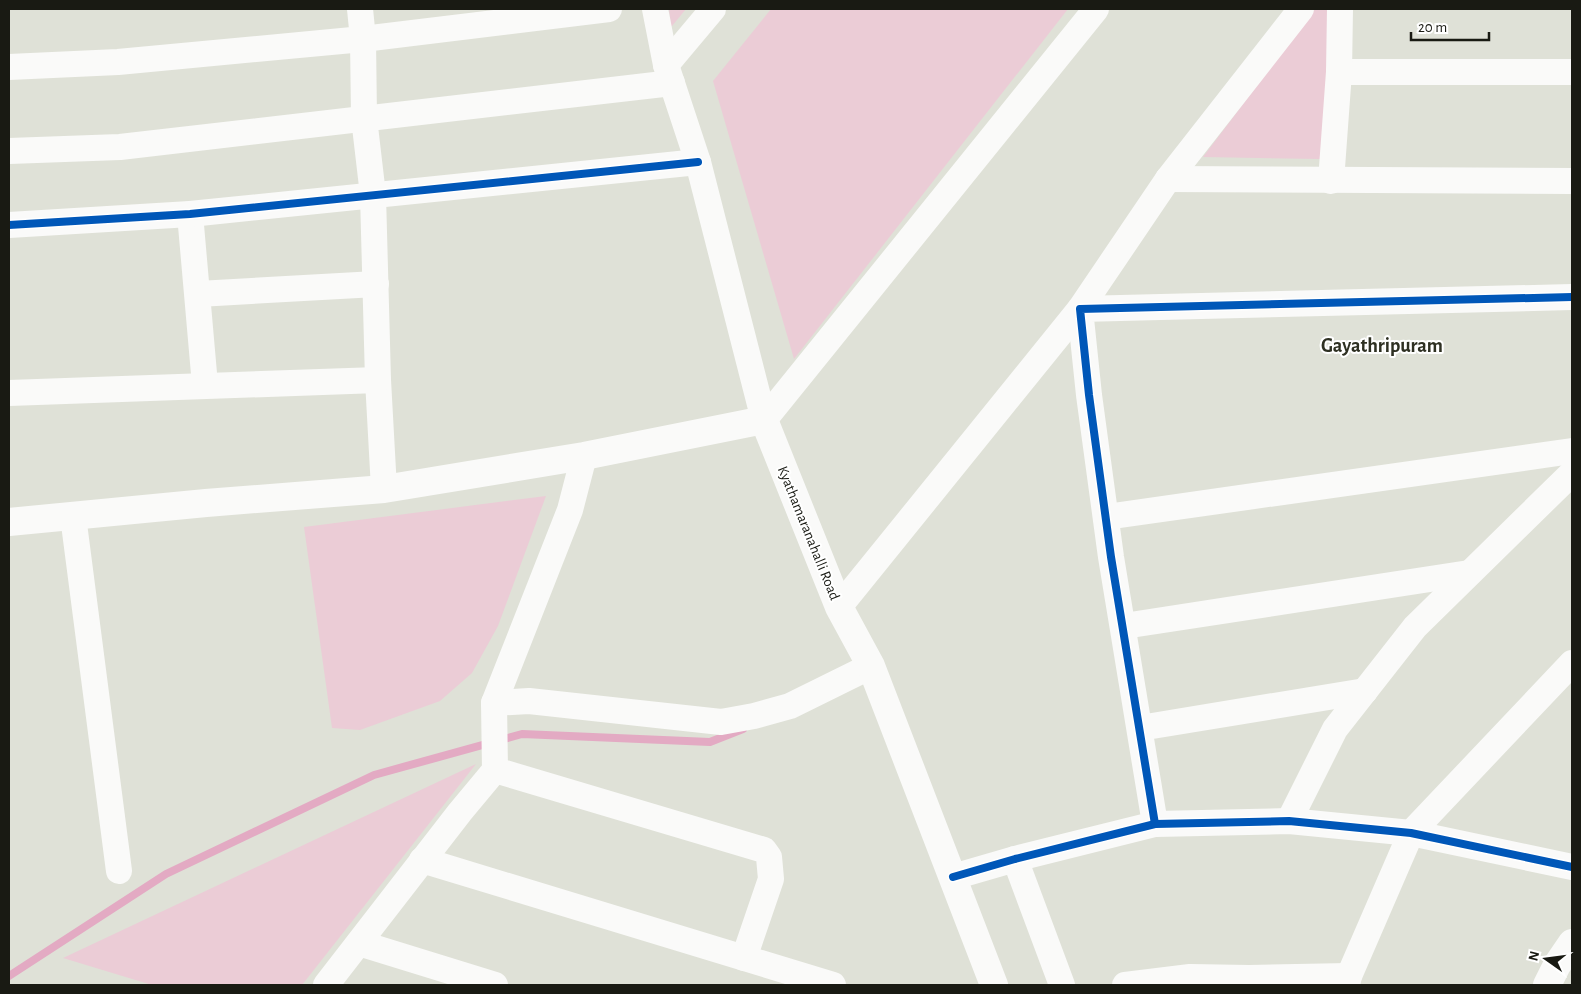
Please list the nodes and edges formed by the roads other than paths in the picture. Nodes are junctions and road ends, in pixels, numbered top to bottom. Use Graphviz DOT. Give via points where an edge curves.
graph roads {
  1 [pos="360,9"];
  2 [pos="609,9"];
  3 [pos="655,9"];
  4 [pos="713,9"];
  5 [pos="1096,9"];
  6 [pos="1302,9"];
  7 [pos="1340,9"];
  8 [pos="363,39"];
  9 [pos="9,67"];
  10 [pos="1339,72"];
  11 [pos="1572,72"];
  12 [pos="669,74"];
  13 [pos="364,118"];
  14 [pos="9,151"];
  15 [pos="698,162"];
  16 [pos="1168,179"];
  17 [pos="1331,181"];
  18 [pos="1572,181"];
  19 [pos="374,195"];
  20 [pos="190,214"];
  21 [pos="9,225"];
  22 [pos="376,284"];
  23 [pos="198,294"];
  24 [pos="1572,297"];
  25 [pos="1080,309"];
  26 [pos="378,380"];
  27 [pos="205,385"];
  28 [pos="9,393"];
  29 [pos="764,420"];
  30 [pos="1572,451"];
  31 [pos="584,456"];
  32 [pos="1572,473"];
  33 [pos="384,489"];
  34 [pos="73,516"];
  35 [pos="1106,517"];
  36 [pos="9,522"];
  37 [pos="1469,573"];
  38 [pos="839,607"];
  39 [pos="1124,626"];
  40 [pos="1572,663"];
  41 [pos="871,666"];
  42 [pos="1365,691"];
  43 [pos="494,703"];
  44 [pos="1140,728"];
  45 [pos="494,752"];
  46 [pos="1289,821"];
  47 [pos="1155,824"];
  48 [pos="1412,833"];
  49 [pos="1015,859"];
  50 [pos="422,860"];
  51 [pos="1572,867"];
  52 [pos="119,871"];
  53 [pos="953,877"];
  54 [pos="359,943"];
  55 [pos="1572,943"];
  56 [pos="744,958"];
  57 [pos="1348,980"];
  58 [pos="326,985"];
  59 [pos="495,985"];
  60 [pos="833,985"];
  61 [pos="994,985"];
  62 [pos="1062,985"];
  63 [pos="1125,985"];
  64 [pos="1546,985"];
  1 -- 8 [label="street"];
  2 -- 8 [label="street"];
  3 -- 12 [label="street, Kyathamaranahalli Road"];
  4 -- 12 [label="street"];
  5 -- 29 [label="street"];
  6 -- 16 [label="street"];
  7 -- 10 [label="street"];
  8 -- 9 [label="street" via="118,62"];
  8 -- 13 [label="street"];
  10 -- 11 [label="street"];
  10 -- 17 [label="street"];
  12 -- 13 [label="street"];
  12 -- 15 [label="street, Kyathamaranahalli Road"];
  13 -- 14 [label="street" via="120,147"];
  13 -- 19 [label="street"];
  15 -- 19 [label="street"];
  15 -- 29 [label="street, Kyathamaranahalli Road"];
  16 -- 17 [label="street"];
  16 -- 25 [label="street"];
  17 -- 18 [label="street"];
  19 -- 20 [label="street"];
  19 -- 22 [label="street"];
  20 -- 21 [label="street"];
  20 -- 23 [label="street"];
  22 -- 23 [label="street"];
  22 -- 26 [label="street"];
  23 -- 27 [label="street"];
  24 -- 25 [label="street"];
  25 -- 35 [label="street"];
  25 -- 38 [label="street"];
  26 -- 27 [label="street"];
  26 -- 33 [label="street"];
  27 -- 28 [label="street"];
  29 -- 31 [label="main road"];
  29 -- 38 [label="main road, Kyathamaranahalli Road"];
  30 -- 35 [label="street"];
  31 -- 33 [label="main road"];
  31 -- 43 [label="street" via="570,510"];
  32 -- 37 [label="street"];
  33 -- 34 [label="main road"];
  34 -- 36 [label="main road"];
  34 -- 52 [label="street"];
  35 -- 39 [label="street"];
  37 -- 39 [label="street"];
  37 -- 42 [label="street" via="1415,627"];
  38 -- 41 [label="main road, Kyathamaranahalli Road"];
  39 -- 44 [label="street"];
  40 -- 48 [label="street"];
  41 -- 43 [label="street" via="790,706 721,722 529,701"];
  41 -- 53 [label="main road, Kyathamaranahalli Road"];
  42 -- 44 [label="street"];
  42 -- 46 [label="street" via="1335,729"];
  43 -- 45 [label="street"];
  44 -- 47 [label="street"];
  45 -- 50 [label="street" via="460,812"];
  45 -- 56 [label="street" via="764,850 769,857 771,878"];
  46 -- 47 [label="street"];
  46 -- 48 [label="street"];
  47 -- 49 [label="street"];
  48 -- 51 [label="street"];
  48 -- 57 [label="street"];
  49 -- 53 [label="street"];
  49 -- 62 [label="street"];
  50 -- 54 [label="street"];
  50 -- 56 [label="street"];
  53 -- 61 [label="main road, Kyathamaranahalli Road"];
  54 -- 58 [label="street"];
  54 -- 59 [label="street"];
  55 -- 64 [label="main road"];
  56 -- 60 [label="street"];
  57 -- 63 [label="street" via="1190,977"];
}
